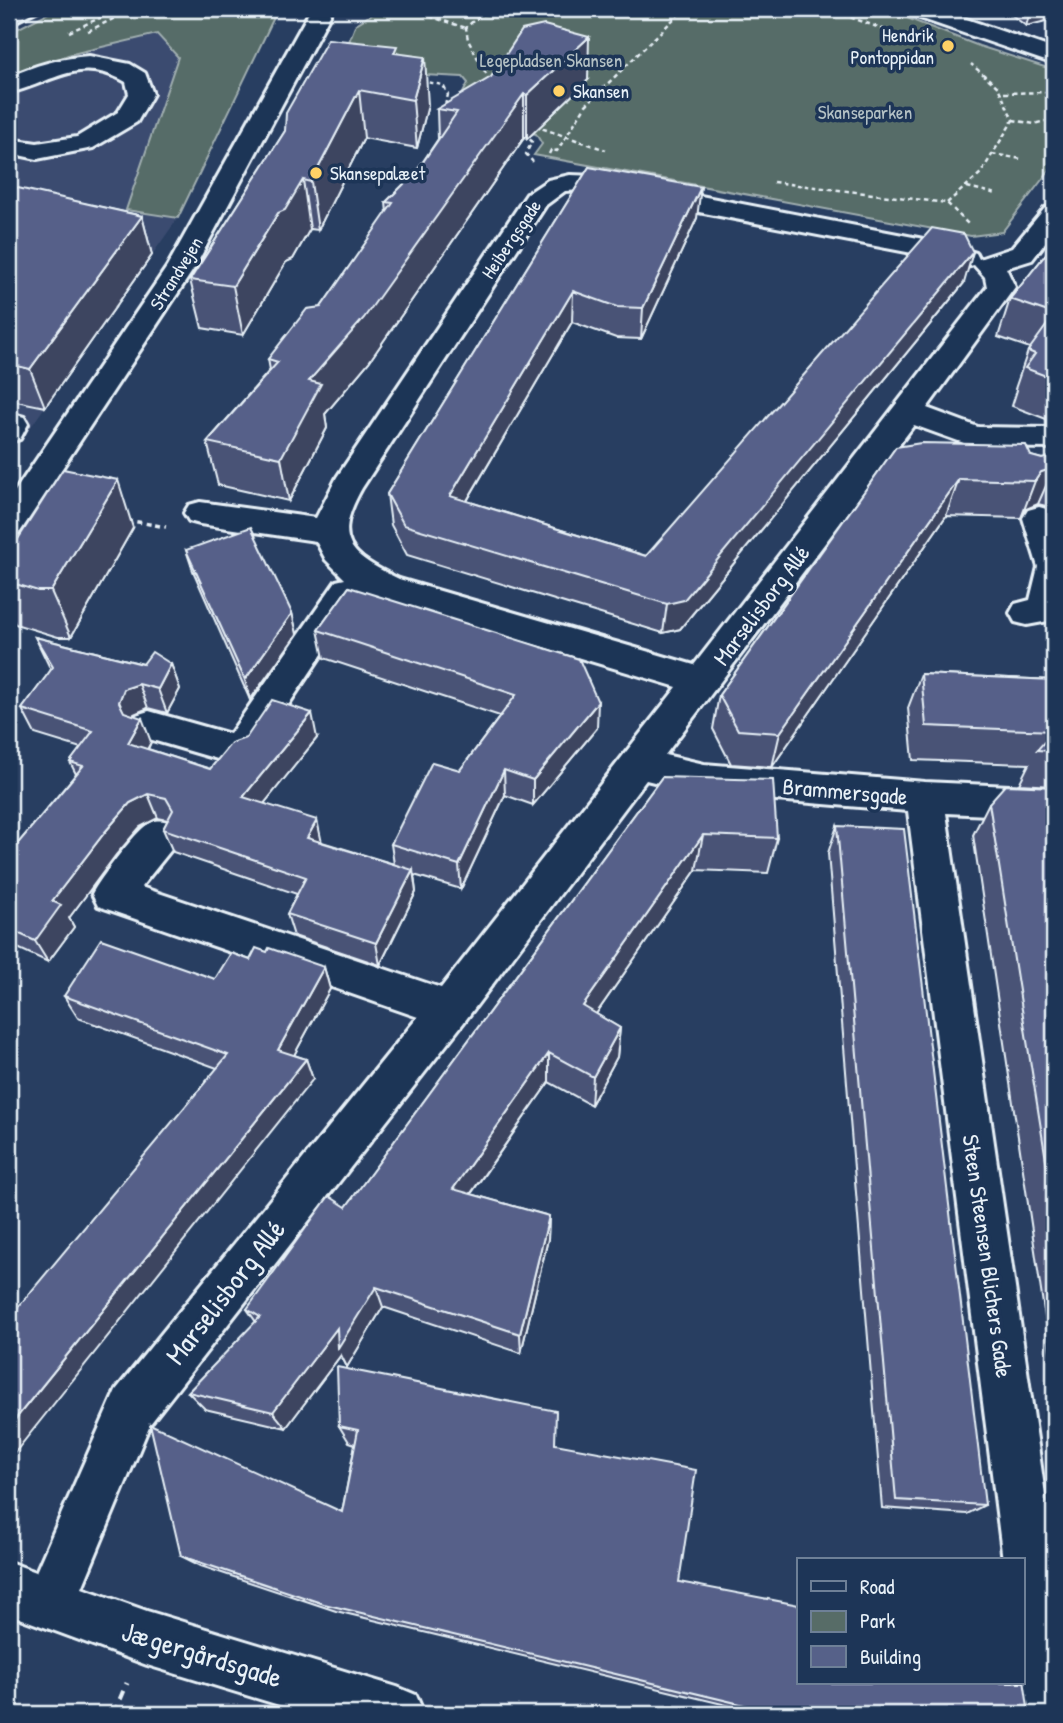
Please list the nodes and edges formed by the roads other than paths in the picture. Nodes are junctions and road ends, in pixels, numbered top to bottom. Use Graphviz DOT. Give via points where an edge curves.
graph roads {
  1 [pos="322,9"];
  2 [pos="916,9"];
  3 [pos="1054,57"];
  4 [pos="9,86"];
  5 [pos="9,146"];
  6 [pos="1054,214"];
  7 [pos="988,265"];
  8 [pos="908,412"];
  9 [pos="1015,437"];
  10 [pos="1054,438"];
  11 [pos="1025,471"];
  12 [pos="1040,518"];
  13 [pos="186,521"];
  14 [pos="9,524"];
  15 [pos="329,531"];
  16 [pos="359,574"];
  17 [pos="1027,613"];
  18 [pos="703,681"];
  19 [pos="149,725"];
  20 [pos="637,763"];
  21 [pos="925,797"];
  22 [pos="1054,803"];
  23 [pos="161,835"];
  24 [pos="450,1009"];
  25 [pos="29,1596"];
  26 [pos="397,1714"];
  27 [pos="1050,1714"];
  1 -- 14 [label="street, Strandvejen" via="181,267"];
  2 -- 3 [label="street"];
  4 -- 5 [label="street" via="50,68 106,64 137,78 141,94 128,117 84,143 37,151"];
  6 -- 7 [label="street" via="1022,254"];
  7 -- 8 [label="street, Marselisborg Allé" via="998,275 1001,287"];
  7 -- 15 [label="street, Heibergsgade" via="939,250 595,184 555,184 536,200 348,485"];
  8 -- 9 [label="street" via="975,437"];
  8 -- 18 [label="street, Marselisborg Allé"];
  9 -- 10 [label="street"];
  9 -- 11 [label="street"];
  12 -- 17 [label="street" via="1054,566 1045,610"];
  13 -- 15 [label="street"];
  15 -- 16 [label="street" via="338,552"];
  16 -- 18 [label="street" via="388,588"];
  16 -- 19 [label="street" via="238,751"];
  18 -- 20 [label="street, Marselisborg Allé"];
  20 -- 21 [label="street, Brammersgade" via="704,779"];
  20 -- 24 [label="street, Marselisborg Allé"];
  21 -- 22 [label="street, Brammersgade"];
  21 -- 27 [label="street, Steen Steensen Blichers Gade"];
  23 -- 24 [label="street" via="112,894"];
  24 -- 25 [label="street, Marselisborg Allé" via="133,1407"];
  25 -- 26 [label="street, Jægergårdsgade" via="147,1638"];
}
